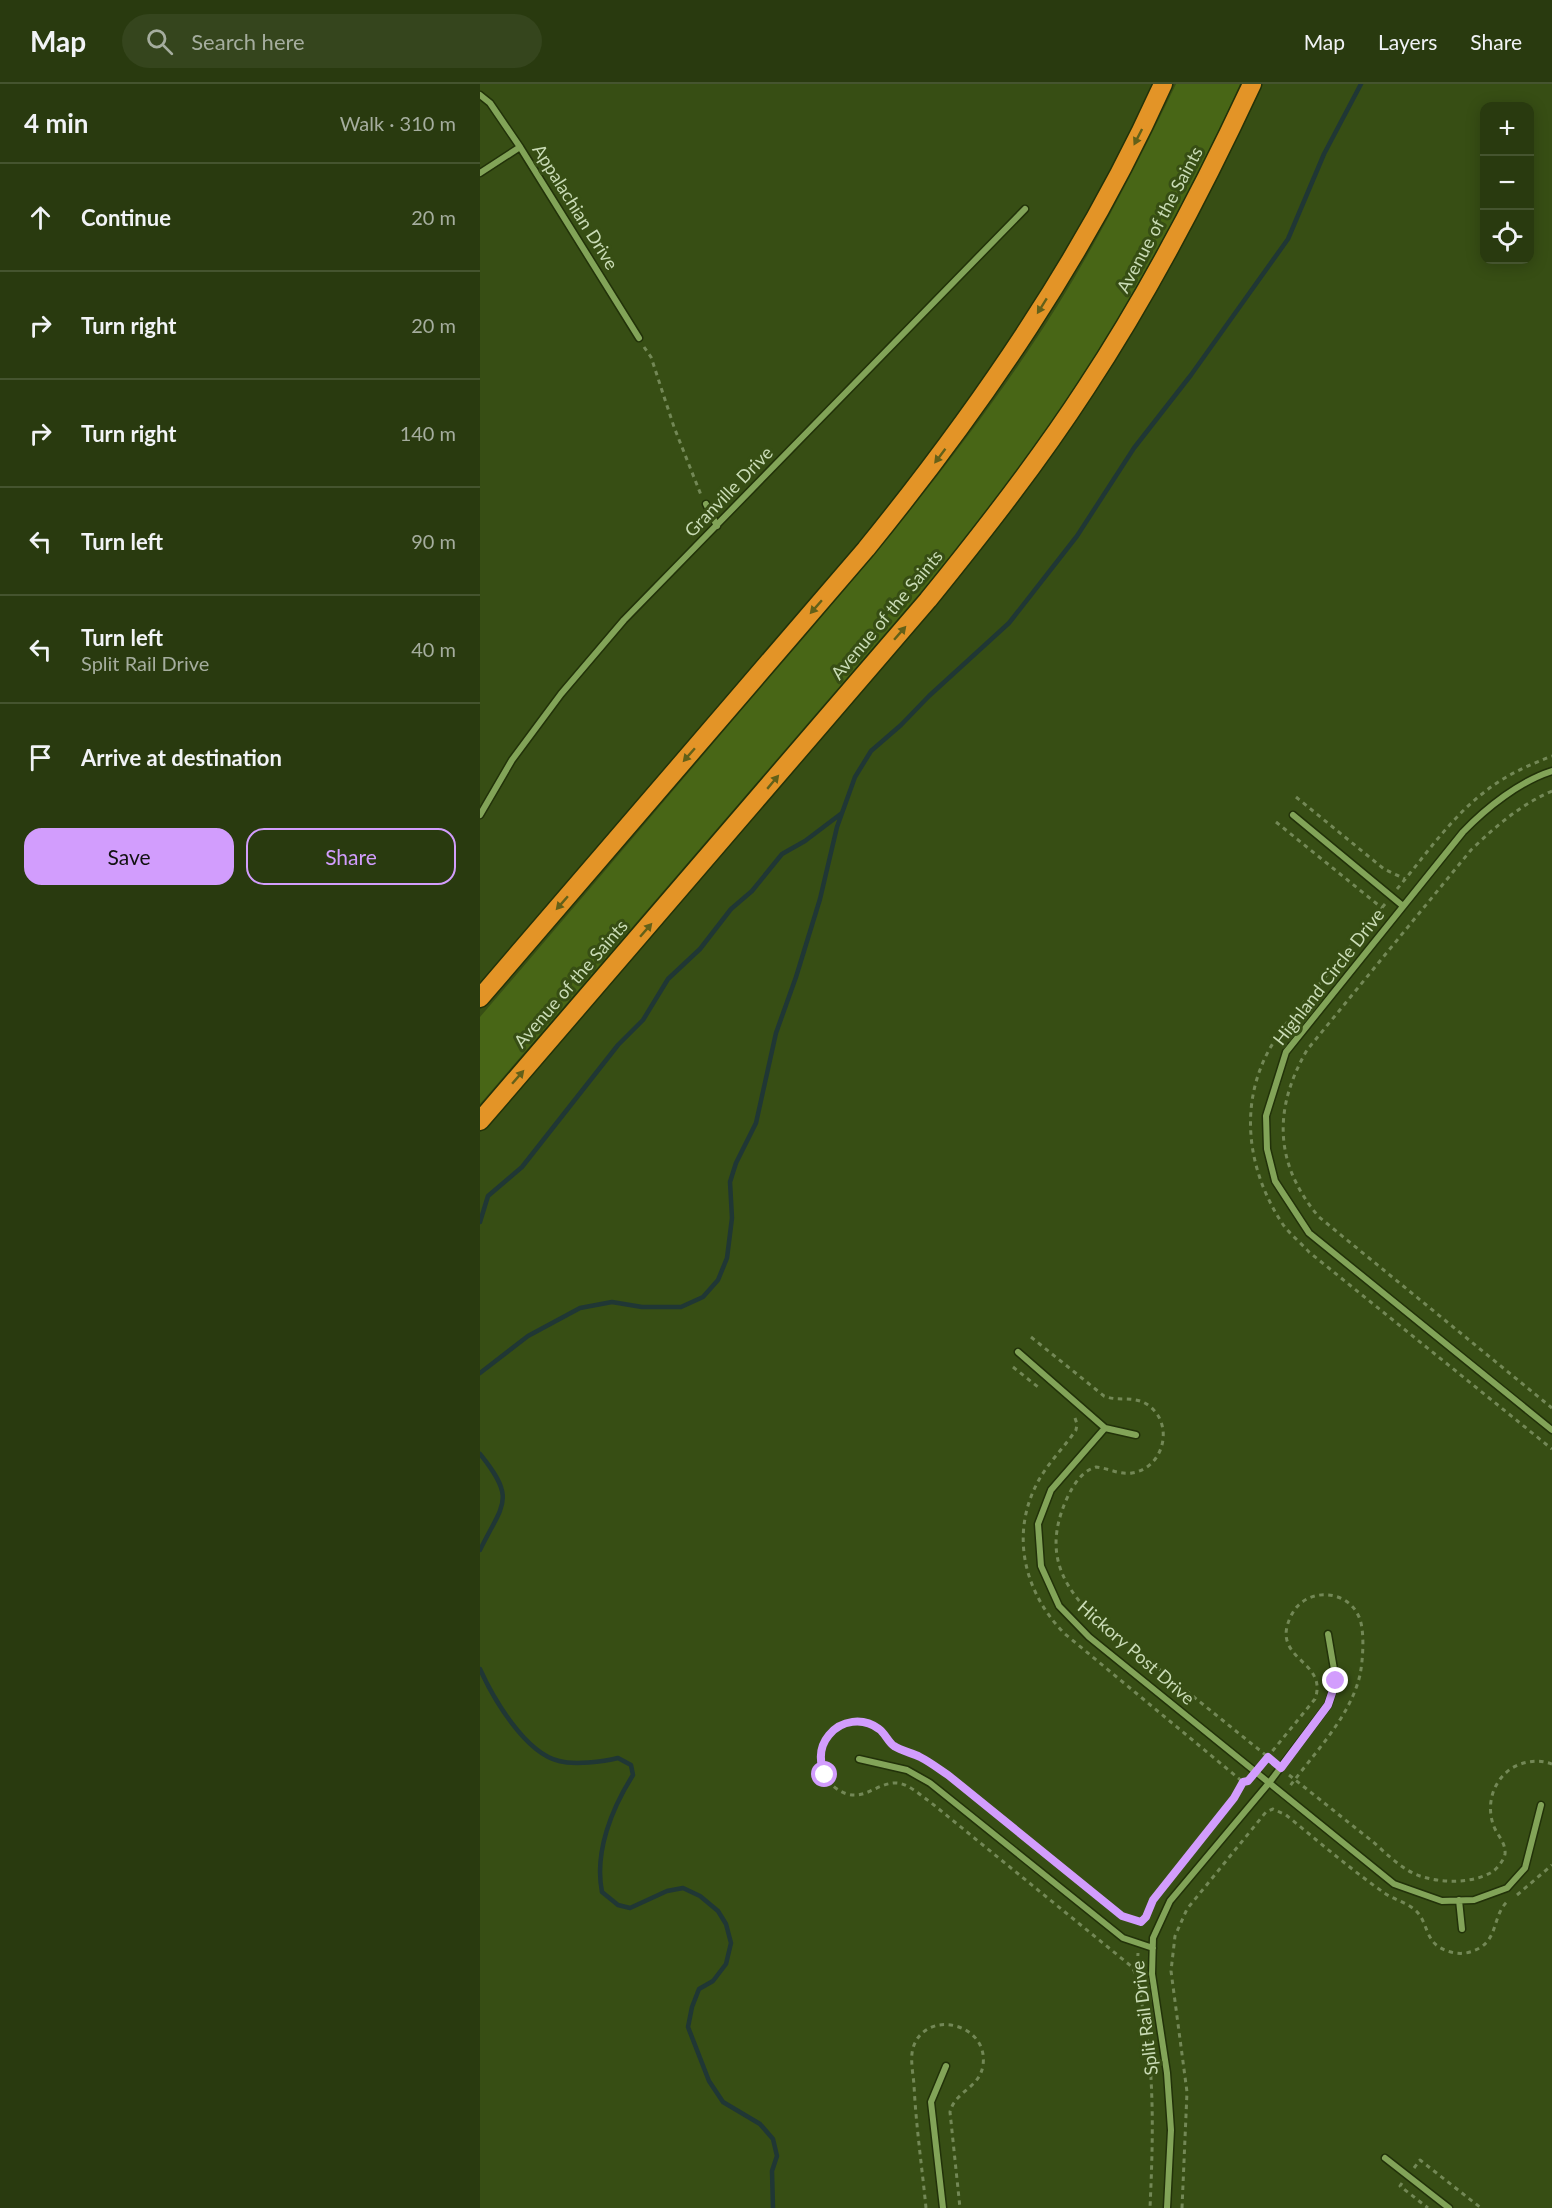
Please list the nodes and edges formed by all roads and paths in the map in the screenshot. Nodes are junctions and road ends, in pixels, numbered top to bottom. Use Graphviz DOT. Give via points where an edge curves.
graph roads {
  1 [pos="1163,84"];
  2 [pos="1252,84"];
  3 [pos="480,95"];
  4 [pos="520,147"];
  5 [pos="480,172"];
  6 [pos="1026,209"];
  7 [pos="639,338"];
  8 [pos="702,497"];
  9 [pos="706,504"];
  10 [pos="717,526"];
  11 [pos="1552,756"];
  12 [pos="1552,771"];
  13 [pos="1552,791"];
  14 [pos="1296,797"];
  15 [pos="480,815"];
  16 [pos="1293,815"];
  17 [pos="1276,822"];
  18 [pos="1405,879"];
  19 [pos="1391,896"];
  20 [pos="1403,906"];
  21 [pos="1382,908"];
  22 [pos="502,972"];
  23 [pos="480,984"];
  24 [pos="480,998"];
  25 [pos="480,1121"];
  26 [pos="1030,1337"];
  27 [pos="1018,1352"];
  28 [pos="1013,1366"];
  29 [pos="1039,1387"];
  30 [pos="1552,1408"];
  31 [pos="1072,1414"];
  32 [pos="1105,1428"];
  33 [pos="1552,1430"];
  34 [pos="1136,1435"];
  35 [pos="1552,1449"];
  36 [pos="1329,1634"];
  37 [pos="1268,1757"];
  38 [pos="859,1759"];
  39 [pos="1552,1764"];
  40 [pos="1281,1768"];
  41 [pos="1256,1772"];
  42 [pos="1295,1779"];
  43 [pos="1243,1782"];
  44 [pos="1269,1783"];
  45 [pos="1283,1795"];
  46 [pos="1540,1805"];
  47 [pos="1273,1809"];
  48 [pos="1552,1865"];
  49 [pos="1460,1900"];
  50 [pos="1462,1929"];
  51 [pos="1153,1948"];
  52 [pos="946,2066"];
  53 [pos="1385,2158"];
  54 [pos="943,2208"];
  55 [pos="1150,2208"];
  56 [pos="1167,2208"];
  57 [pos="1182,2208"];
  58 [pos="1449,2208"];
  1 -- 22 [label="highway, one-way" via="1071,260 975,409 866,549"];
  25 -- 2 [label="highway, Avenue of the Saints, one-way" via="928,600 1017,487 1134,312 1179,234"];
  3 -- 4 [label="street, Appalachian Drive" via="490,103"];
  4 -- 5 [label="street"];
  4 -- 7 [label="street, Appalachian Drive"];
  6 -- 10 [label="street, Granville Drive"];
  7 -- 8 [label="path" via="651,357"];
  9 -- 10 [label="street"];
  10 -- 15 [label="street, Granville Drive" via="624,620 561,694 513,760"];
  11 -- 18 [label="path" via="1526,766 1486,791 1459,815"];
  12 -- 20 [label="street, Highland Circle Drive" via="1482,813"];
  13 -- 30 [label="path" via="1514,812 1471,850 1307,1050 1288,1090 1282,1129 1299,1188 1319,1217"];
  14 -- 18 [label="path" via="1384,869"];
  16 -- 19 [label="street"];
  17 -- 21 [label="path"];
  18 -- 19 [label="path"];
  19 -- 20 [label="street"];
  19 -- 21 [label="path"];
  20 -- 33 [label="street, Highland Circle Drive" via="1286,1053 1266,1116 1267,1149 1275,1181 1309,1233"];
  21 -- 35 [label="path" via="1269,1050 1251,1111 1255,1166 1266,1196 1286,1228 1310,1252"];
  22 -- 23 [label="highway"];
  22 -- 24 [label="highway"];
  26 -- 37 [label="path" via="1104,1396 1146,1404 1158,1416 1164,1434 1161,1451 1142,1470 1125,1473 1095,1467 1083,1474 1070,1493 1060,1514 1055,1551 1071,1593 1090,1613"];
  27 -- 32 [label="street"];
  28 -- 29 [label="path"];
  31 -- 43 [label="path" via="1076,1430 1039,1480 1023,1523 1023,1550 1041,1607 1065,1634"];
  32 -- 34 [label="street"];
  32 -- 41 [label="street, Hickory Post Drive" via="1051,1490 1038,1524 1041,1566 1059,1606 1089,1637"];
  36 -- 40 [label="street, Split Rail Drive" via="1336,1681 1328,1705"];
  37 -- 40 [label="path"];
  37 -- 41 [label="path"];
  37 -- 42 [label="path" via="1315,1699 1318,1689 1318,1680 1289,1645 1289,1618 1300,1603 1317,1595 1345,1600 1362,1623 1359,1675 1341,1717"];
  38 -- 51 [label="street" via="907,1770 930,1783 1123,1938"];
  39 -- 42 [label="path" via="1527,1762 1502,1776 1492,1793 1490,1812 1504,1858 1491,1873 1458,1881 1411,1872"];
  40 -- 42 [label="path"];
  40 -- 44 [label="street, Split Rail Drive"];
  41 -- 43 [label="path"];
  41 -- 44 [label="street, Hickory Post Drive"];
  42 -- 45 [label="path"];
  43 -- 55 [label="path" via="1153,1900 1141,1922 1122,1916 948,1775 921,1757 892,1745 872,1725 845,1723 830,1733 822,1749 822,1767 836,1788 862,1795 889,1784 907,1786 1137,1974 1152,2095"];
  44 -- 45 [label="street, Hickory Post Drive"];
  44 -- 51 [label="street, Split Rail Drive" via="1170,1901 1153,1938"];
  45 -- 47 [label="path"];
  45 -- 49 [label="street, Hickory Post Drive" via="1394,1884 1442,1901"];
  46 -- 49 [label="street, Hickory Post Drive" via="1525,1868 1507,1888 1474,1900"];
  47 -- 48 [label="path" via="1286,1815 1383,1893 1415,1910 1432,1941 1454,1953 1472,1952 1487,1943 1502,1906"];
  47 -- 57 [label="path" via="1255,1824 1187,1909 1175,1936 1171,1971 1187,2092"];
  49 -- 50 [label="street"];
  51 -- 56 [label="street, Split Rail Drive" via="1152,1974 1172,2130"];
  52 -- 54 [label="street" via="931,2102"];
  53 -- 58 [label="street"];
}
